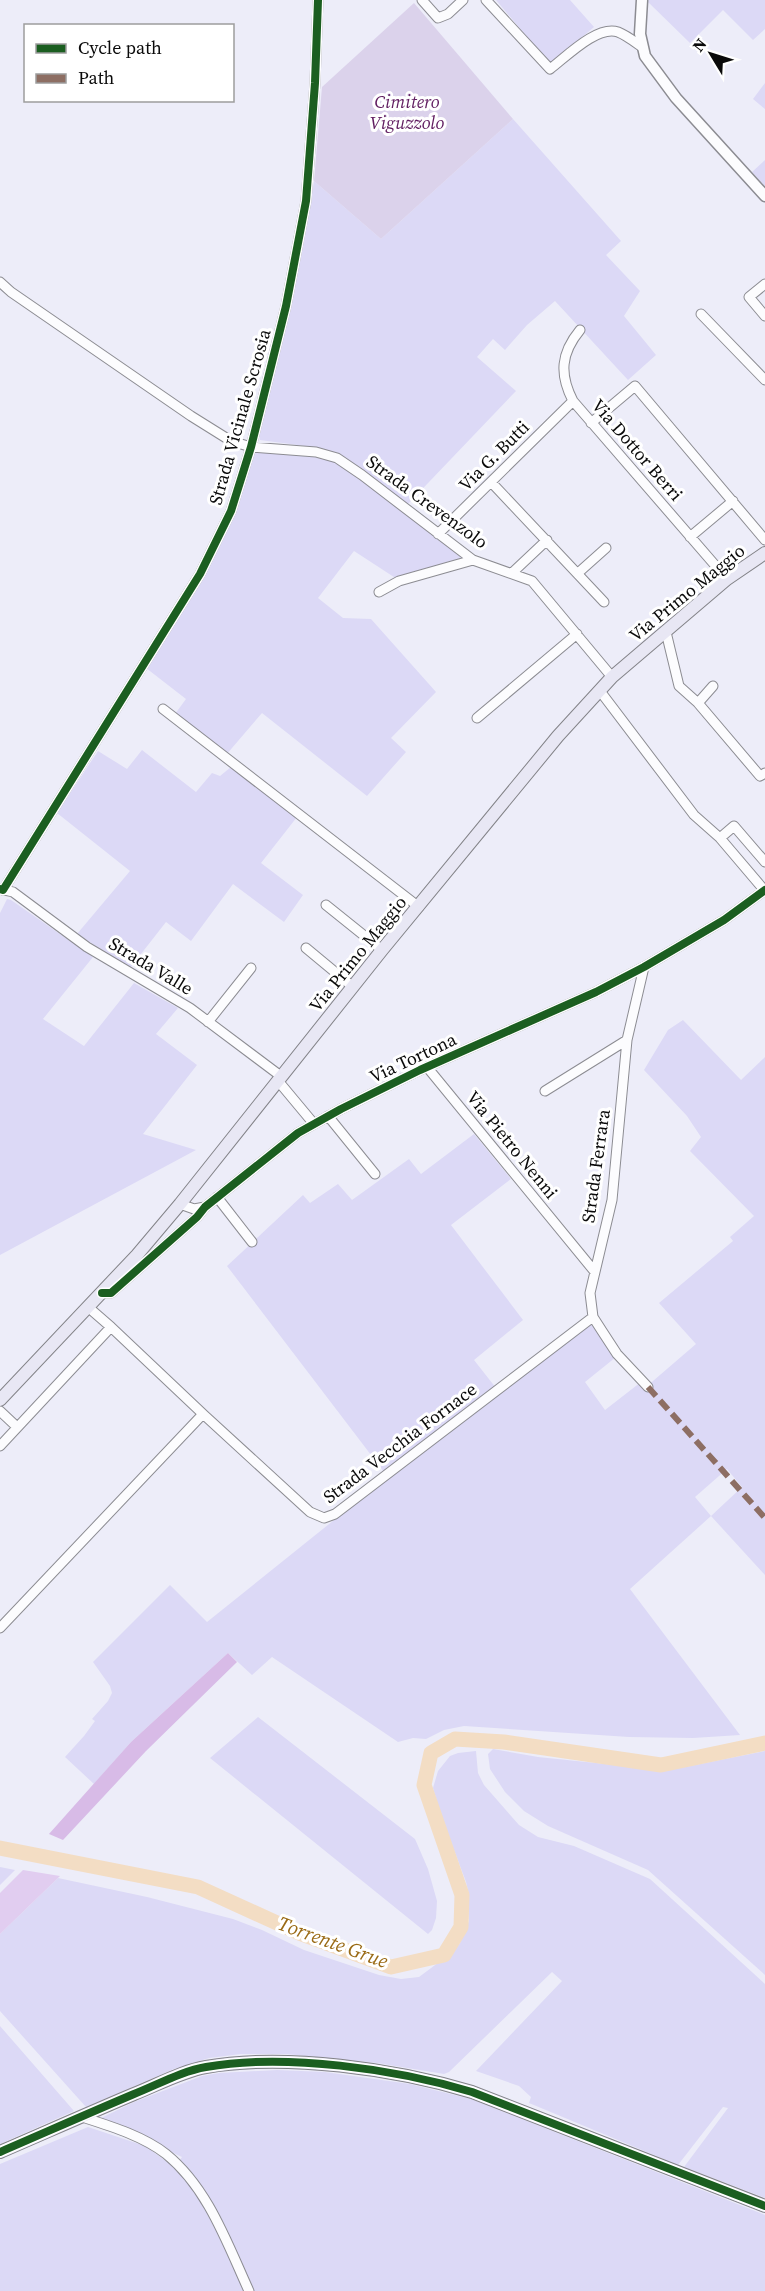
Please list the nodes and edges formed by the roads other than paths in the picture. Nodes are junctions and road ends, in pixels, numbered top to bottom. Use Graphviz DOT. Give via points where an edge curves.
graph roads {
  1 [pos="318,0"];
  2 [pos="422,0"];
  3 [pos="463,0"];
  4 [pos="486,0"];
  5 [pos="642,0"];
  6 [pos="642,47"];
  7 [pos="765,196"];
  8 [pos="0,282"];
  9 [pos="765,284"];
  10 [pos="701,314"];
  11 [pos="765,316"];
  12 [pos="580,330"];
  13 [pos="765,380"];
  14 [pos="573,401"];
  15 [pos="591,423"];
  16 [pos="251,447"];
  17 [pos="491,482"];
  18 [pos="733,501"];
  19 [pos="438,534"];
  20 [pos="690,537"];
  21 [pos="547,540"];
  22 [pos="765,540"];
  23 [pos="606,548"];
  24 [pos="765,553"];
  25 [pos="473,560"];
  26 [pos="512,573"];
  27 [pos="578,573"];
  28 [pos="727,579"];
  29 [pos="379,592"];
  30 [pos="604,602"];
  31 [pos="666,632"];
  32 [pos="577,634"];
  33 [pos="612,677"];
  34 [pos="713,686"];
  35 [pos="600,691"];
  36 [pos="698,703"];
  37 [pos="163,709"];
  38 [pos="477,718"];
  39 [pos="765,772"];
  40 [pos="720,838"];
  41 [pos="765,862"];
  42 [pos="2,889"];
  43 [pos="765,890"];
  44 [pos="326,905"];
  45 [pos="418,907"];
  46 [pos="306,948"];
  47 [pos="382,950"];
  48 [pos="644,967"];
  49 [pos="251,968"];
  50 [pos="353,987"];
  51 [pos="208,1022"];
  52 [pos="627,1040"];
  53 [pos="427,1067"];
  54 [pos="281,1079"];
  55 [pos="545,1091"];
  56 [pos="328,1116"];
  57 [pos="315,1124"];
  58 [pos="375,1174"];
  59 [pos="217,1197"];
  60 [pos="180,1204"];
  61 [pos="205,1207"];
  62 [pos="252,1242"];
  63 [pos="595,1272"];
  64 [pos="102,1293"];
  65 [pos="88,1307"];
  66 [pos="593,1317"];
  67 [pos="111,1327"];
  68 [pos="648,1387"];
  69 [pos="0,1400"];
  70 [pos="0,1411"];
  71 [pos="203,1414"];
  72 [pos="17,1427"];
  73 [pos="0,1446"];
  74 [pos="0,1628"];
  75 [pos="82,2117"];
  76 [pos="0,2152"];
  77 [pos="765,2206"];
  78 [pos="249,2291"];
  1 -- 16 [label="street, Strada Vicinale Scrosia" via="306,201 286,306"];
  2 -- 3 [label="street" via="438,18"];
  4 -- 6 [label="street" via="550,69 585,41 609,31 619,32"];
  5 -- 6 [label="street"];
  6 -- 7 [label="street" via="676,98"];
  8 -- 16 [label="street, Strada Crevenzolo" via="191,416 231,441"];
  9 -- 11 [label="street" via="749,297"];
  10 -- 13 [label="street"];
  12 -- 14 [label="street, Via Dottor Berri" via="568,344 565,358 566,387"];
  14 -- 15 [label="street, Via Dottor Berri"];
  14 -- 17 [label="street, Via G. Butti"];
  15 -- 18 [label="street" via="635,386"];
  15 -- 20 [label="street, Via Dottor Berri"];
  16 -- 19 [label="street, Strada Crevenzolo" via="316,452 337,458"];
  16 -- 42 [label="street, Strada Vicinale Scrosia" via="231,511 200,574"];
  17 -- 19 [label="street, Via G. Butti"];
  17 -- 21 [label="street"];
  18 -- 20 [label="street"];
  18 -- 22 [label="street"];
  19 -- 25 [label="street, Strada Crevenzolo"];
  20 -- 28 [label="street, Via Dottor Berri"];
  21 -- 26 [label="street"];
  21 -- 27 [label="street"];
  23 -- 27 [label="street"];
  24 -- 28 [label="main road, Via Primo Maggio"];
  25 -- 26 [label="street, Strada Crevenzolo"];
  25 -- 29 [label="street" via="399,581"];
  26 -- 32 [label="street, Strada Crevenzolo" via="532,581"];
  27 -- 30 [label="street"];
  28 -- 31 [label="main road, Via Primo Maggio"];
  31 -- 33 [label="main road, Via Primo Maggio"];
  31 -- 36 [label="street" via="679,686"];
  32 -- 33 [label="street, Strada Crevenzolo"];
  32 -- 38 [label="street"];
  33 -- 35 [label="main road, Via Primo Maggio"];
  34 -- 36 [label="street"];
  35 -- 40 [label="street" via="694,815"];
  35 -- 45 [label="main road, Via Primo Maggio" via="558,736"];
  36 -- 39 [label="street" via="760,776"];
  37 -- 45 [label="street"];
  40 -- 41 [label="street" via="734,826"];
  40 -- 43 [label="street"];
  42 -- 51 [label="street, Strada Valle" via="13,892 87,947"];
  43 -- 48 [label="street, Via Tortona" via="724,920"];
  44 -- 47 [label="street"];
  45 -- 47 [label="main road, Via Primo Maggio"];
  46 -- 50 [label="street"];
  47 -- 50 [label="main road, Via Primo Maggio"];
  48 -- 52 [label="street, Strada Ferrara"];
  48 -- 53 [label="street, Via Tortona"];
  49 -- 51 [label="street"];
  50 -- 54 [label="main road, Via Primo Maggio"];
  51 -- 54 [label="street, Strada Valle"];
  52 -- 55 [label="street"];
  52 -- 63 [label="street, Strada Ferrara" via="612,1200"];
  53 -- 56 [label="street, Via Tortona"];
  53 -- 63 [label="street, Via Pietro Nenni"];
  54 -- 57 [label="street, Strada Valle"];
  54 -- 60 [label="main road, Via Primo Maggio"];
  56 -- 57 [label="street, Via Tortona"];
  56 -- 58 [label="street"];
  57 -- 59 [label="street, Via Tortona"];
  59 -- 61 [label="street, Via Tortona"];
  59 -- 62 [label="street"];
  60 -- 61 [label="street" via="194,1209"];
  60 -- 64 [label="main road, Via Primo Maggio"];
  61 -- 64 [label="street, Via Tortona" via="129,1278 111,1293"];
  63 -- 66 [label="street, Strada Ferrara" via="590,1293"];
  64 -- 65 [label="main road, Via Primo Maggio"];
  65 -- 67 [label="street, Strada Vecchia Fornace"];
  65 -- 69 [label="main road, Via Primo Maggio"];
  66 -- 68 [label="street, Strada Ferrara" via="617,1354"];
  66 -- 71 [label="street, Strada Vecchia Fornace" via="425,1447 335,1514 324,1518 310,1512"];
  67 -- 71 [label="street, Strada Vecchia Fornace"];
  67 -- 72 [label="street"];
  70 -- 72 [label="street"];
  71 -- 74 [label="street"];
  72 -- 73 [label="street"];
  75 -- 76 [label="main road"];
  75 -- 77 [label="main road" via="204,2067 303,2063 399,2073 472,2092"];
  75 -- 78 [label="street" via="146,2142 180,2167 217,2220"];
}
